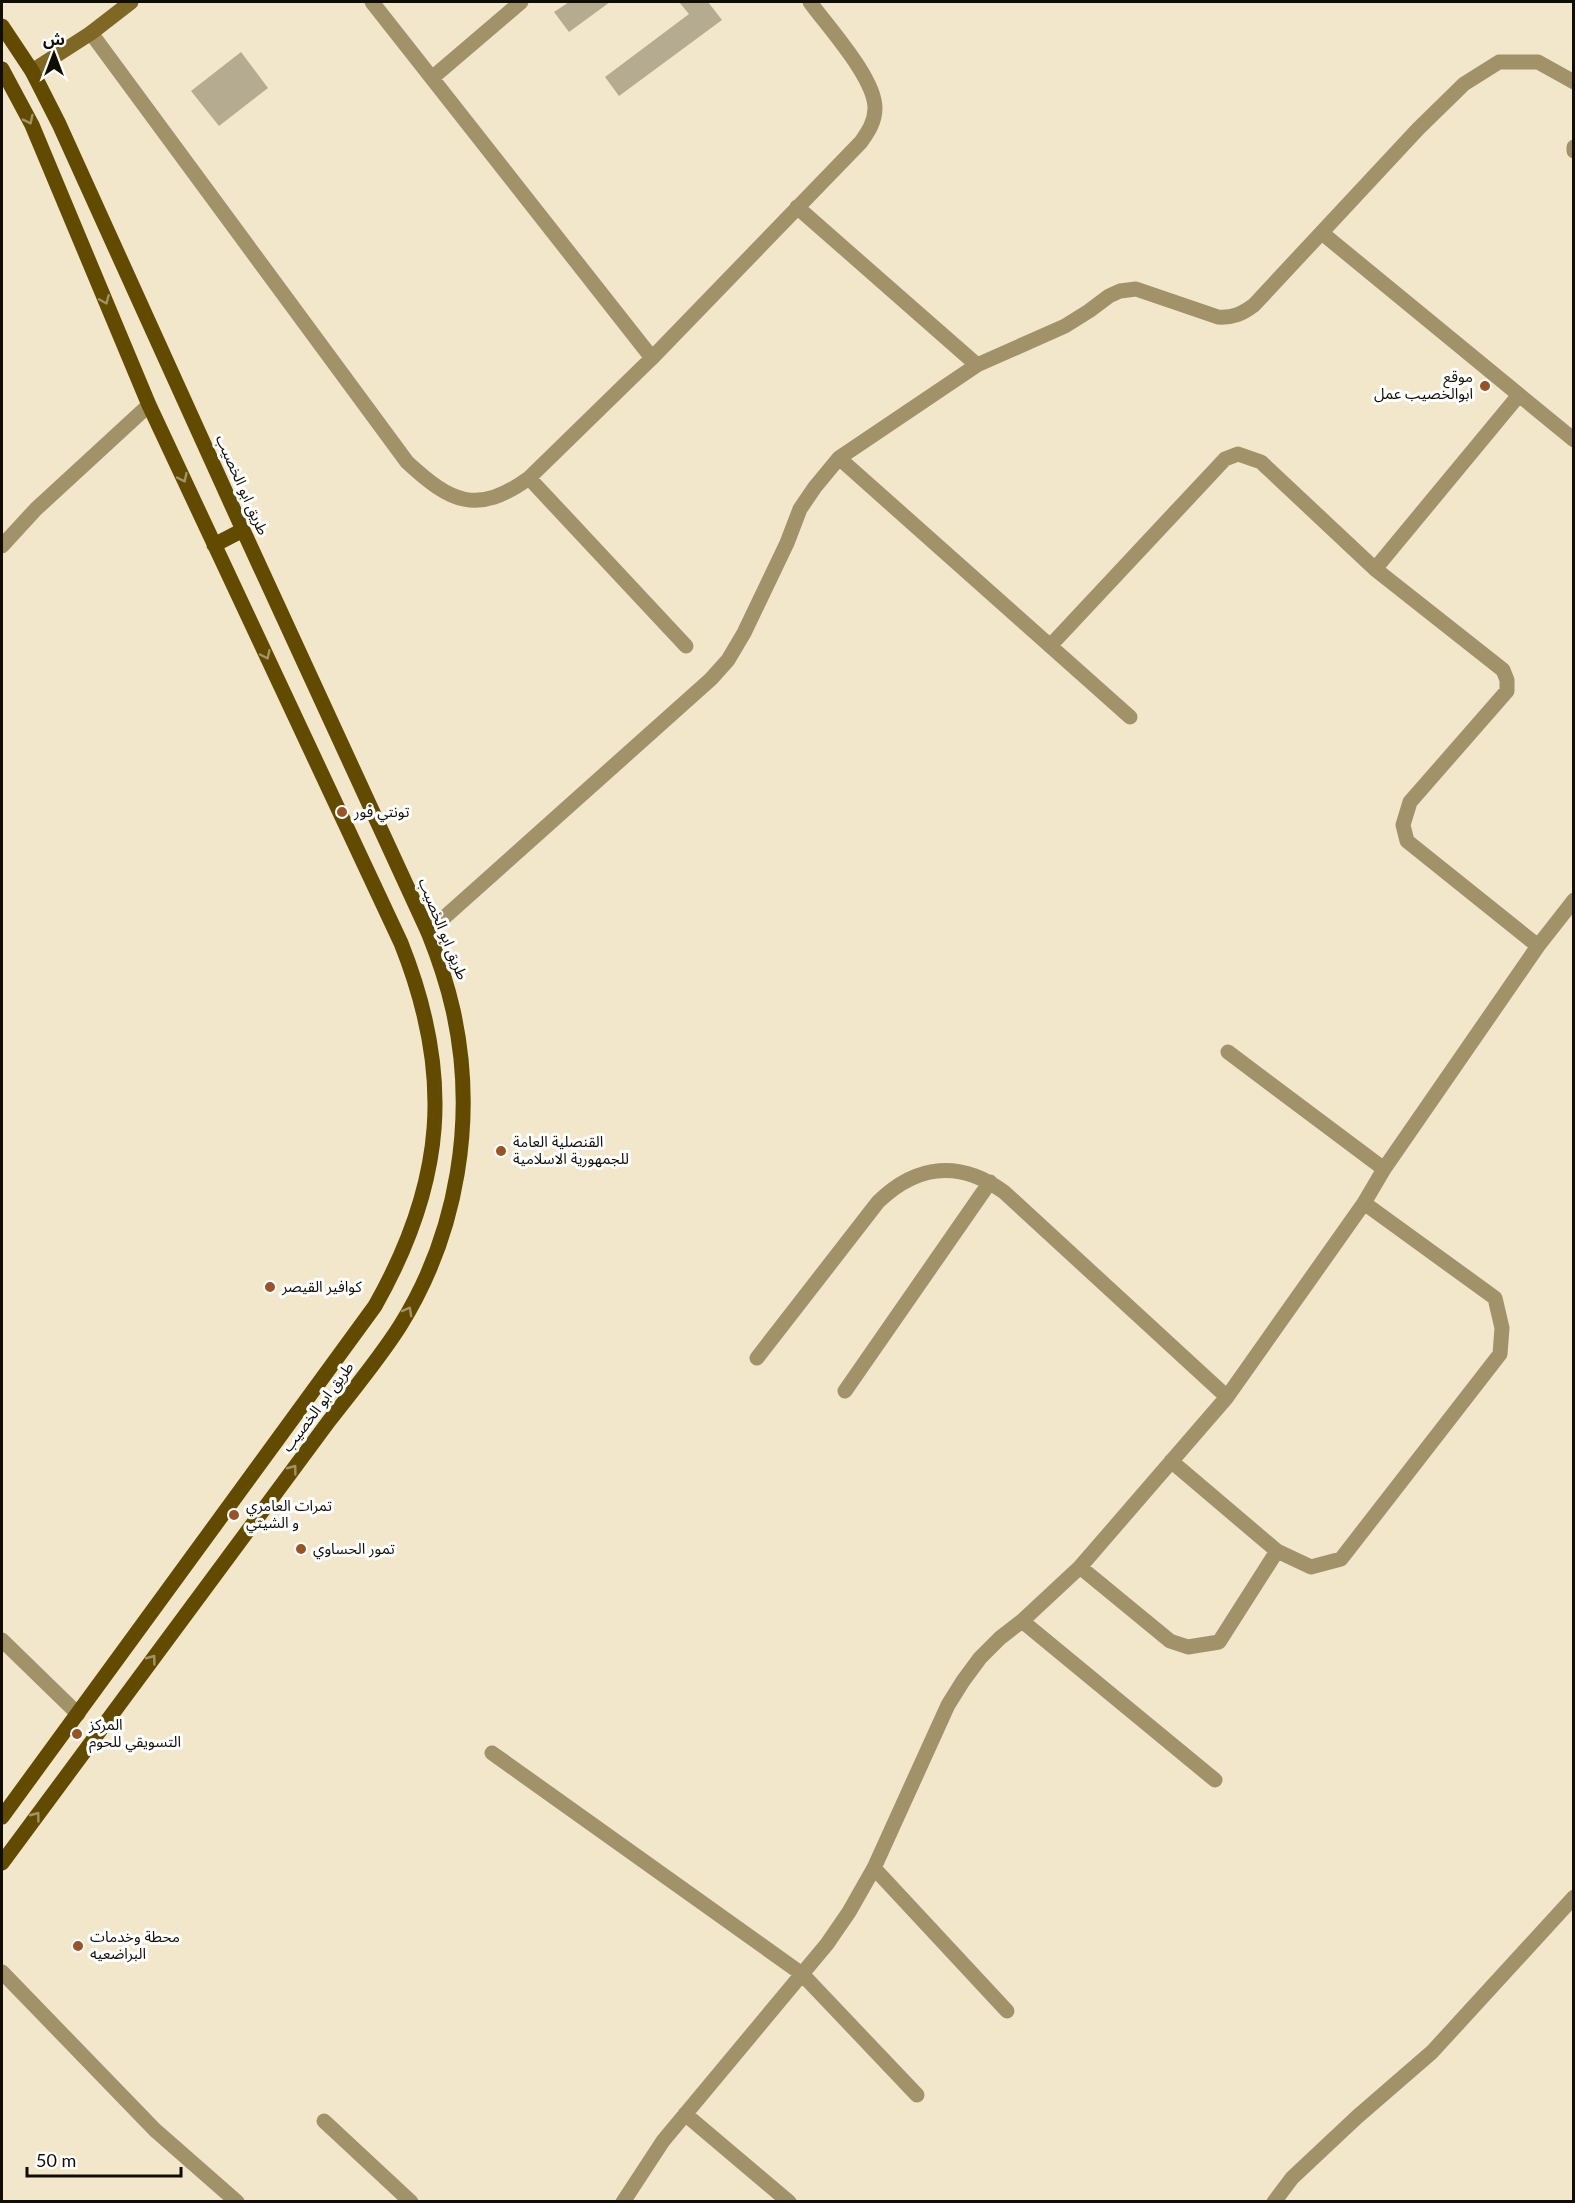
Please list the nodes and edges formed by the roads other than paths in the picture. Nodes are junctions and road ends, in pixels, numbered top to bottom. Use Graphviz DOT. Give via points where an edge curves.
graph roads {
  1 [pos="131,2"];
  2 [pos="372,2"];
  3 [pos="521,2"];
  4 [pos="810,2"];
  5 [pos="2,26"];
  6 [pos="91,33"];
  7 [pos="2,69"];
  8 [pos="32,71"];
  9 [pos="432,78"];
  10 [pos="1574,82"];
  11 [pos="797,207"];
  12 [pos="1322,233"];
  13 [pos="652,358"];
  14 [pos="977,364"];
  15 [pos="1519,395"];
  16 [pos="149,405"];
  17 [pos="1574,440"];
  18 [pos="839,458"];
  19 [pos="529,478"];
  20 [pos="243,530"];
  21 [pos="214,545"];
  22 [pos="2,546"];
  23 [pos="1375,569"];
  24 [pos="686,646"];
  25 [pos="1050,646"];
  26 [pos="1130,717"];
  27 [pos="1574,900"];
  28 [pos="428,932"];
  29 [pos="1538,946"];
  30 [pos="1228,1052"];
  31 [pos="1384,1169"];
  32 [pos="990,1182"];
  33 [pos="1364,1203"];
  34 [pos="758,1358"];
  35 [pos="845,1391"];
  36 [pos="1227,1396"];
  37 [pos="1171,1461"];
  38 [pos="1277,1551"];
  39 [pos="1080,1567"];
  40 [pos="1022,1621"];
  41 [pos="2,1640"];
  42 [pos="78,1713"];
  43 [pos="492,1753"];
  44 [pos="1215,1780"];
  45 [pos="2,1817"];
  46 [pos="2,1863"];
  47 [pos="874,1868"];
  48 [pos="1574,1897"];
  49 [pos="2,1972"];
  50 [pos="802,1974"];
  51 [pos="1007,2011"];
  52 [pos="917,2095"];
  53 [pos="685,2114"];
  54 [pos="324,2121"];
  55 [pos="237,2202"];
  56 [pos="411,2202"];
  57 [pos="623,2202"];
  58 [pos="789,2202"];
  59 [pos="1274,2202"];
  1 -- 6 [label="street"];
  2 -- 9 [label="street"];
  3 -- 9 [label="street"];
  4 -- 11 [label="street" via="865,76 873,92 875,110 871,128 861,142"];
  5 -- 8 [label="main road, طريق ابو الخصيب"];
  6 -- 8 [label="street"];
  6 -- 19 [label="street" via="406,462 441,490 460,499 482,501 497,497"];
  7 -- 16 [label="main road, طريق ابو الخصيب, one-way" via="32,125"];
  8 -- 20 [label="main road, طريق ابو الخصيب"];
  9 -- 13 [label="street"];
  10 -- 12 [label="street" via="1538,62 1499,62 1464,84"];
  11 -- 13 [label="street"];
  11 -- 14 [label="street"];
  12 -- 14 [label="street" via="1242,314 1218,317 1136,289 1120,291 1070,323"];
  12 -- 15 [label="street"];
  13 -- 19 [label="street"];
  14 -- 18 [label="street"];
  15 -- 17 [label="street"];
  15 -- 23 [label="street"];
  16 -- 21 [label="main road, طريق ابو الخصيب, one-way"];
  16 -- 22 [label="street" via="36,509"];
  18 -- 25 [label="street"];
  18 -- 28 [label="street" via="800,509 744,633 722,666 696,694"];
  19 -- 24 [label="street"];
  20 -- 21 [label="main road"];
  20 -- 28 [label="main road, طريق ابو الخصيب"];
  21 -- 42 [label="main road, طريق ابو الخصيب, one-way" via="415,978 432,1052 435,1090 430,1166 412,1229 375,1306"];
  23 -- 25 [label="street" via="1261,462 1238,454 1225,459"];
  23 -- 29 [label="street" via="1503,670 1507,680 1507,692 1410,802 1403,825 1407,841"];
  25 -- 26 [label="street"];
  27 -- 29 [label="street"];
  46 -- 28 [label="main road, طريق ابو الخصيب, one-way" via="377,1359 420,1289 449,1212 458,1172 463,1090 453,1009"];
  29 -- 31 [label="street"];
  30 -- 31 [label="street"];
  31 -- 33 [label="street"];
  32 -- 34 [label="street" via="965,1173 939,1171 906,1180 891,1190"];
  32 -- 35 [label="street"];
  32 -- 36 [label="street"];
  33 -- 36 [label="street"];
  33 -- 38 [label="street" via="1495,1298 1502,1328 1500,1354 1341,1559 1311,1567"];
  36 -- 37 [label="street"];
  37 -- 38 [label="street"];
  37 -- 39 [label="street"];
  38 -- 39 [label="street" via="1219,1642 1188,1647 1170,1641"];
  39 -- 40 [label="street"];
  40 -- 44 [label="street"];
  40 -- 47 [label="street" via="1000,1638 948,1705"];
  41 -- 42 [label="street"];
  42 -- 45 [label="main road, طريق ابو الخصيب"];
  43 -- 50 [label="street"];
  47 -- 50 [label="street" via="849,1912"];
  47 -- 51 [label="street"];
  48 -- 59 [label="street" via="1432,2052 1316,2155"];
  49 -- 55 [label="street" via="155,2130"];
  50 -- 52 [label="street"];
  50 -- 53 [label="street"];
  53 -- 57 [label="street" via="642,2169"];
  53 -- 58 [label="street"];
  54 -- 56 [label="street"];
}
